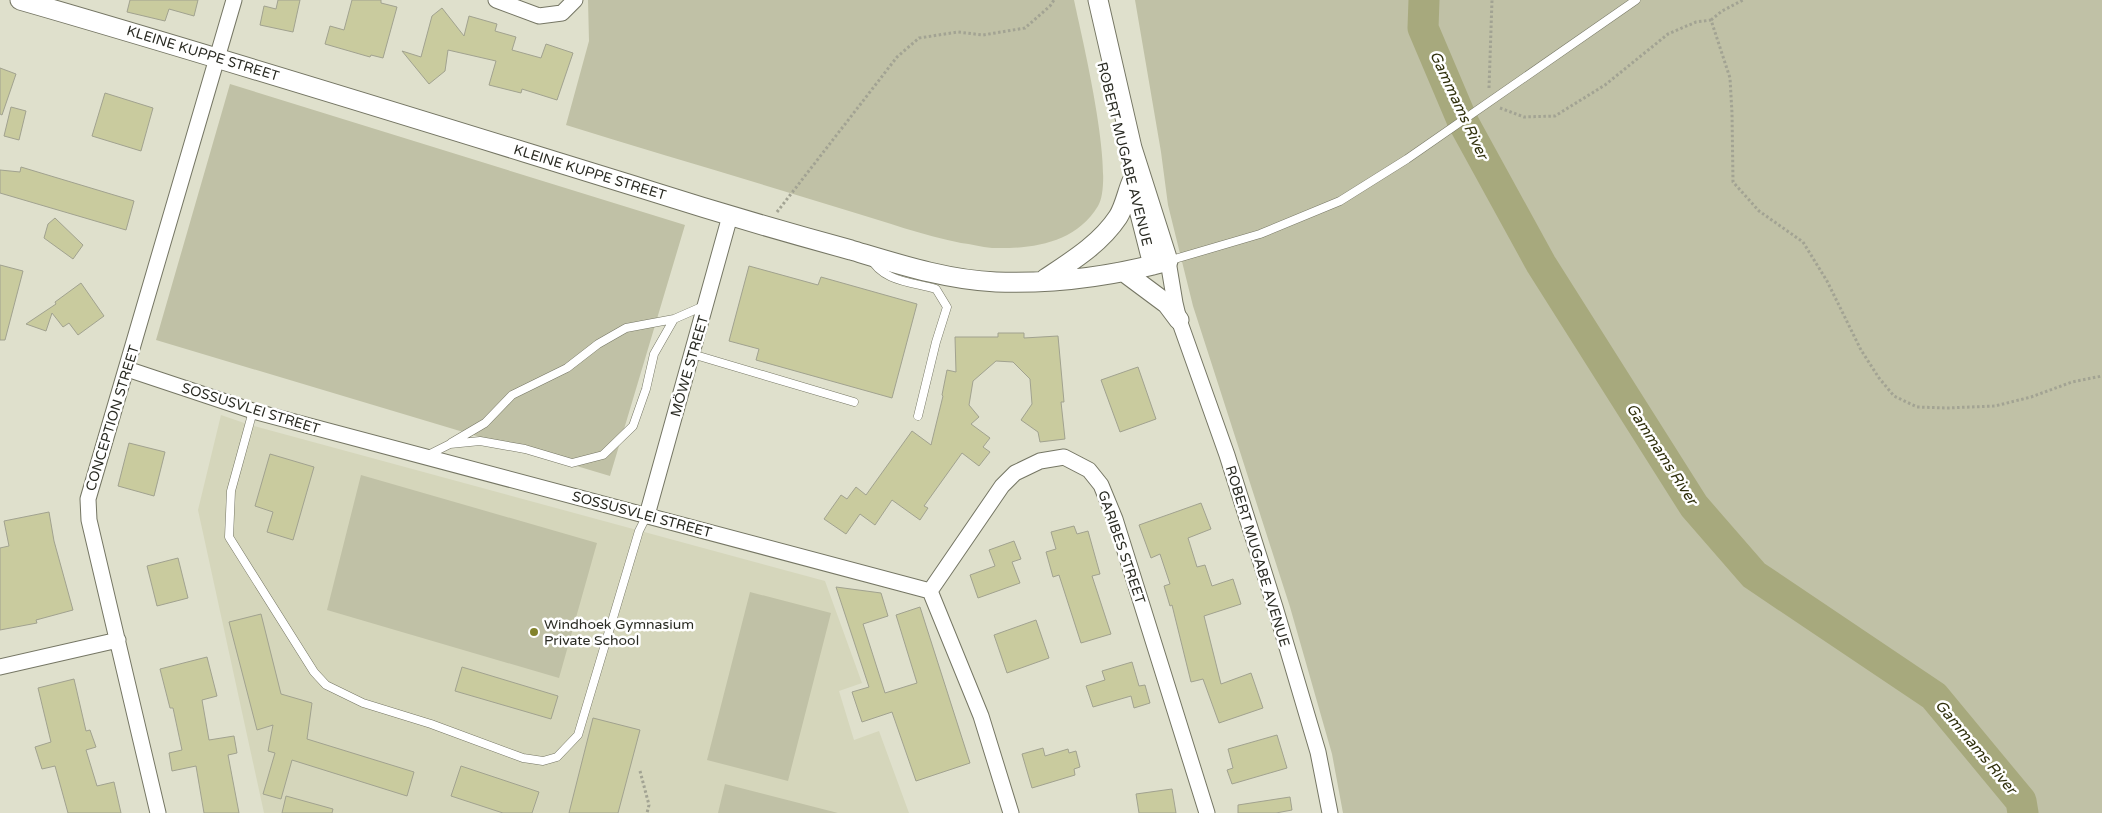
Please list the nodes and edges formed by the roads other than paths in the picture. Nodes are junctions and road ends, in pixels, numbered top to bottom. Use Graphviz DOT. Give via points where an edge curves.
graph roads {
  1 [pos="20,0"];
  2 [pos="234,0"];
  3 [pos="496,0"];
  4 [pos="575,0"];
  5 [pos="1089,0"];
  6 [pos="1098,0"];
  7 [pos="1636,0"];
  8 [pos="216,56"];
  9 [pos="1132,181"];
  10 [pos="730,216"];
  11 [pos="869,256"];
  12 [pos="1160,263"];
  13 [pos="1124,272"];
  14 [pos="1042,281"];
  15 [pos="706,305"];
  16 [pos="1177,312"];
  17 [pos="674,319"];
  18 [pos="692,354"];
  19 [pos="127,369"];
  20 [pos="854,402"];
  21 [pos="254,411"];
  22 [pos="918,416"];
  23 [pos="450,444"];
  24 [pos="426,456"];
  25 [pos="647,515"];
  26 [pos="930,591"];
  27 [pos="118,640"];
  28 [pos="0,667"];
  29 [pos="158,813"];
  30 [pos="1011,813"];
  31 [pos="1207,813"];
  32 [pos="1330,813"];
  1 -- 8 [label="street, KLEINE KUPPE STREET"];
  2 -- 8 [label="street, CONCEPTION STREET"];
  3 -- 4 [label="street" via="539,16 562,13"];
  5 -- 9 [label="street, ROBERT MUGABE AVENUE" via="1106,85"];
  6 -- 12 [label="street, ROBERT MUGABE AVENUE"];
  7 -- 12 [label="lane" via="1394,168 1340,201 1260,234"];
  8 -- 10 [label="street, KLEINE KUPPE STREET"];
  8 -- 19 [label="street, CONCEPTION STREET"];
  9 -- 12 [label="street, ROBERT MUGABE AVENUE"];
  9 -- 14 [label="street" via="1119,216 1104,234 1085,252"];
  10 -- 11 [label="street, KLEINE KUPPE STREET"];
  10 -- 15 [label="street, MÖWE STREET"];
  11 -- 14 [label="street, KLEINE KUPPE STREET" via="963,278 996,282"];
  11 -- 22 [label="lane" via="874,267 887,276 936,290 947,307"];
  12 -- 13 [label="street, KLEINE KUPPE STREET"];
  12 -- 16 [label="street, ROBERT MUGABE AVENUE"];
  13 -- 14 [label="street, KLEINE KUPPE STREET"];
  13 -- 16 [label="street"];
  15 -- 17 [label="lane"];
  15 -- 18 [label="street, MÖWE STREET"];
  16 -- 32 [label="street, ROBERT MUGABE AVENUE" via="1227,455 1274,607 1318,752"];
  17 -- 23 [label="lane" via="626,328 567,368 512,395 485,423"];
  17 -- 23 [label="lane" via="654,354 633,426 602,455 572,463 525,449 480,441"];
  18 -- 20 [label="lane"];
  18 -- 25 [label="street, MÖWE STREET"];
  19 -- 21 [label="street, SOSSUSVLEI STREET"];
  19 -- 27 [label="street, CONCEPTION STREET" via="94,478 88,509"];
  21 -- 24 [label="street, SOSSUSVLEI STREET"];
  21 -- 25 [label="lane" via="231,490 229,537 314,672 326,685 363,703 523,758 542,761 558,757 578,735 639,531"];
  23 -- 24 [label="lane"];
  24 -- 25 [label="street, SOSSUSVLEI STREET"];
  25 -- 26 [label="street, SOSSUSVLEI STREET"];
  26 -- 30 [label="street" via="981,716"];
  26 -- 31 [label="street, GARIBES STREET" via="1002,486 1015,473 1040,461 1064,457 1089,470 1101,485 1115,519"];
  27 -- 28 [label="street"];
  27 -- 29 [label="street, CONCEPTION STREET"];
}
